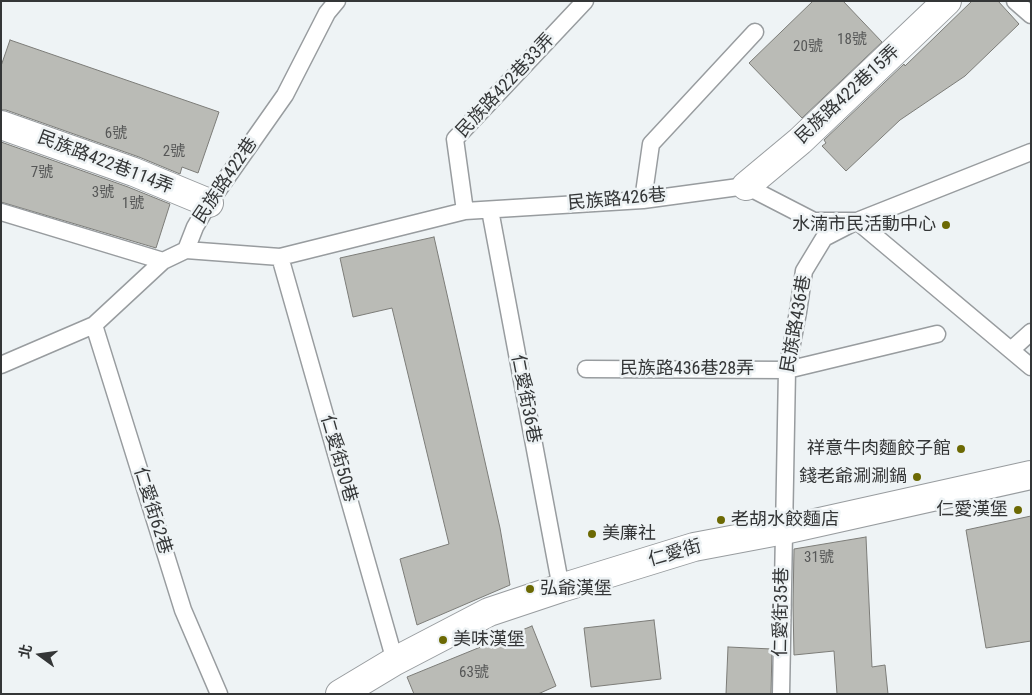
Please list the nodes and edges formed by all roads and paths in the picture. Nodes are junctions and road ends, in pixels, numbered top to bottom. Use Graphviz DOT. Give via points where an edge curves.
graph roads {
  1 [pos="337,1"];
  2 [pos="586,1"];
  3 [pos="948,1"];
  4 [pos="1015,1"];
  5 [pos="1031,15"];
  6 [pos="755,32"];
  7 [pos="1,124"];
  8 [pos="1031,152"];
  9 [pos="746,186"];
  10 [pos="643,200"];
  11 [pos="209,203"];
  12 [pos="490,210"];
  13 [pos="465,211"];
  14 [pos="1,212"];
  15 [pos="858,221"];
  16 [pos="186,250"];
  17 [pos="280,257"];
  18 [pos="163,261"];
  19 [pos="94,325"];
  20 [pos="1031,332"];
  21 [pos="936,334"];
  22 [pos="1011,350"];
  23 [pos="1,365"];
  24 [pos="1031,367"];
  25 [pos="586,369"];
  26 [pos="787,370"];
  27 [pos="1031,474"];
  28 [pos="784,530"];
  29 [pos="561,588"];
  30 [pos="395,661"];
  31 [pos="219,694"];
  32 [pos="340,694"];
  33 [pos="781,694"];
  1 -- 11 [label="lane, 民族路422巷" via="327,13 284,95"];
  2 -- 13 [label="lane, 民族路422巷33弄" via="455,139"];
  3 -- 9 [label="street, 民族路422巷15弄" via="800,140"];
  4 -- 5 [label="lane"];
  6 -- 10 [label="lane" via="651,144"];
  7 -- 11 [label="street, 民族路422巷114弄"];
  8 -- 15 [label="lane"];
  9 -- 10 [label="lane, 民族路426巷"];
  9 -- 15 [label="lane" via="814,221"];
  10 -- 12 [label="lane, 民族路426巷"];
  11 -- 16 [label="lane, 民族路422巷"];
  12 -- 13 [label="lane, 民族路426巷"];
  12 -- 29 [label="lane, 仁愛街36巷"];
  13 -- 17 [label="lane, 民族路426巷"];
  14 -- 18 [label="lane"];
  15 -- 22 [label="lane"];
  15 -- 26 [label="lane, 民族路436巷" via="824,238 804,271"];
  16 -- 17 [label="lane, 民族路426巷"];
  16 -- 18 [label="lane"];
  17 -- 30 [label="lane, 仁愛街50巷"];
  18 -- 19 [label="lane"];
  19 -- 23 [label="lane"];
  19 -- 31 [label="lane, 仁愛街62巷" via="183,610"];
  20 -- 22 [label="lane"];
  21 -- 26 [label="lane, 民族路436巷28弄"];
  22 -- 24 [label="lane"];
  25 -- 26 [label="lane, 民族路436巷28弄"];
  26 -- 28 [label="lane, 民族路436巷"];
  27 -- 28 [label="street, 仁愛街"];
  28 -- 29 [label="street, 仁愛街" via="694,547"];
  28 -- 33 [label="lane, 仁愛街35巷"];
  29 -- 30 [label="street, 仁愛街" via="490,612"];
  30 -- 32 [label="street, 仁愛街"];
}
